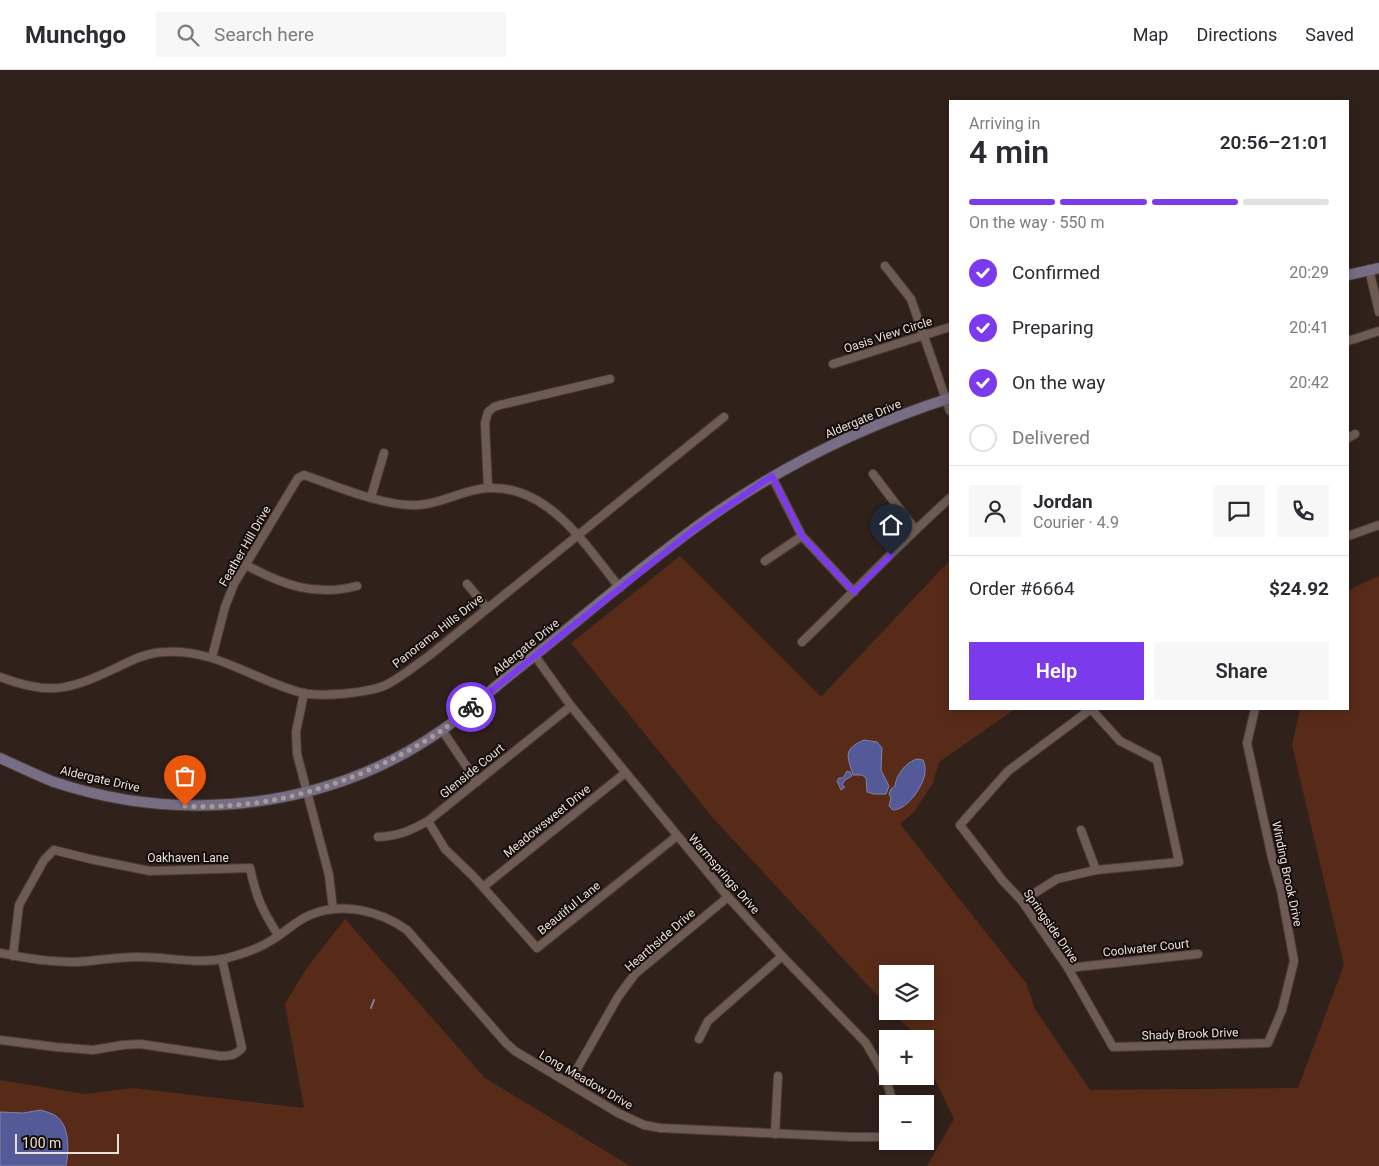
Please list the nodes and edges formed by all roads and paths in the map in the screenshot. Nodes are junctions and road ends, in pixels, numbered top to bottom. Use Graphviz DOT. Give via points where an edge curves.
graph roads {
  1 [pos="885,266"];
  2 [pos="1374,268"];
  3 [pos="1349,275"];
  4 [pos="1379,312"];
  5 [pos="949,327"];
  6 [pos="1379,332"];
  7 [pos="924,335"];
  8 [pos="1349,341"];
  9 [pos="833,364"];
  10 [pos="610,379"];
  11 [pos="948,398"];
  12 [pos="724,417"];
  13 [pos="384,453"];
  14 [pos="874,474"];
  15 [pos="772,476"];
  16 [pos="488,488"];
  17 [pos="371,497"];
  18 [pos="949,499"];
  19 [pos="1379,525"];
  20 [pos="915,529"];
  21 [pos="578,536"];
  22 [pos="802,536"];
  23 [pos="1349,536"];
  24 [pos="765,561"];
  25 [pos="246,565"];
  26 [pos="467,584"];
  27 [pos="357,586"];
  28 [pos="620,588"];
  29 [pos="854,592"];
  30 [pos="487,608"];
  31 [pos="802,642"];
  32 [pos="535,656"];
  33 [pos="212,657"];
  34 [pos="0,677"];
  35 [pos="304,693"];
  36 [pos="571,706"];
  37 [pos="1090,710"];
  38 [pos="1092,710"];
  39 [pos="1255,710"];
  40 [pos="442,730"];
  41 [pos="0,758"];
  42 [pos="625,773"];
  43 [pos="476,782"];
  44 [pos="306,793"];
  45 [pos="428,821"];
  46 [pos="1082,830"];
  47 [pos="677,836"];
  48 [pos="378,837"];
  49 [pos="1096,870"];
  50 [pos="483,887"];
  51 [pos="728,897"];
  52 [pos="1022,901"];
  53 [pos="333,909"];
  54 [pos="278,935"];
  55 [pos="0,953"];
  56 [pos="1198,954"];
  57 [pos="13,956"];
  58 [pos="782,956"];
  59 [pos="222,959"];
  60 [pos="1068,968"];
  61 [pos="698,1039"];
  62 [pos="0,1040"];
  63 [pos="1268,1043"];
  64 [pos="1113,1047"];
  65 [pos="778,1076"];
  66 [pos="569,1083"];
  67 [pos="891,1095"];
  68 [pos="774,1134"];
  69 [pos="879,1137"];
  1 -- 7 [label="street" via="911,299"];
  2 -- 3 [label="street"];
  2 -- 4 [label="street"];
  5 -- 7 [label="street, Oasis View Circle"];
  6 -- 8 [label="street"];
  7 -- 9 [label="street, Oasis View Circle"];
  7 -- 11 [label="street"];
  10 -- 16 [label="street" via="500,405 488,412"];
  11 -- 15 [label="street, Aldergate Drive" via="885,422"];
  12 -- 21 [label="street, Panorama Hills Drive"];
  13 -- 17 [label="street"];
  14 -- 20 [label="street"];
  15 -- 22 [label="street"];
  15 -- 28 [label="street, Aldergate Drive" via="696,528"];
  16 -- 17 [label="street" via="417,505"];
  16 -- 21 [label="street" via="512,490 538,500"];
  17 -- 25 [label="street, Feather Hill Drive" via="304,475 298,478"];
  18 -- 20 [label="street"];
  19 -- 23 [label="street"];
  20 -- 29 [label="street"];
  21 -- 28 [label="street"];
  21 -- 30 [label="street, Panorama Hills Drive"];
  22 -- 24 [label="street"];
  22 -- 29 [label="street"];
  25 -- 27 [label="street" via="266,576 307,589 332,591"];
  25 -- 33 [label="street, Feather Hill Drive" via="224,607"];
  26 -- 30 [label="street"];
  28 -- 32 [label="street, Aldergate Drive"];
  29 -- 31 [label="street"];
  30 -- 35 [label="street, Panorama Hills Drive" via="430,655 385,685 360,692"];
  32 -- 36 [label="street, Warmsprings Drive"];
  32 -- 40 [label="street, Aldergate Drive"];
  33 -- 34 [label="street, Panorama Hills Drive" via="166,652 146,655 85,682 54,689 19,684"];
  33 -- 35 [label="street, Panorama Hills Drive"];
  35 -- 44 [label="street" via="296,732 297,754"];
  36 -- 42 [label="street, Warmsprings Drive"];
  36 -- 43 [label="street, Glenside Court"];
  37 -- 52 [label="street, Springside Drive" via="1008,771 960,825"];
  38 -- 49 [label="street" via="1120,741 1157,760 1179,862"];
  39 -- 63 [label="street, Winding Brook Drive" via="1247,743 1294,961 1282,1010"];
  40 -- 43 [label="street"];
  40 -- 44 [label="street, Aldergate Drive" via="392,760"];
  41 -- 44 [label="street, Aldergate Drive" via="67,786 118,799 158,804 240,804"];
  42 -- 47 [label="street, Warmsprings Drive"];
  42 -- 50 [label="street, Meadowsweet Drive"];
  43 -- 45 [label="street, Glenside Court"];
  44 -- 53 [label="street" via="329,875"];
  45 -- 48 [label="street, Glenside Court" via="410,832"];
  45 -- 50 [label="street, Beautiful Lane" via="445,849"];
  46 -- 49 [label="street"];
  47 -- 50 [label="street, Beautiful Lane" via="537,948"];
  47 -- 51 [label="street, Warmsprings Drive"];
  49 -- 52 [label="street" via="1057,879"];
  51 -- 58 [label="street, Warmsprings Drive"];
  51 -- 66 [label="street, Hearthside Drive" via="636,974 618,997"];
  52 -- 60 [label="street, Springside Drive"];
  53 -- 54 [label="street, Long Meadow Drive" via="310,915"];
  53 -- 66 [label="street, Long Meadow Drive" via="380,915 407,930 506,1043"];
  54 -- 57 [label="street, Oakhaven Lane" via="262,909 250,868 150,871 54,850 44,860 19,905"];
  54 -- 59 [label="street, Long Meadow Drive" via="253,950"];
  55 -- 57 [label="street, Long Meadow Drive"];
  56 -- 60 [label="street, Coolwater Court"];
  57 -- 59 [label="street, Long Meadow Drive" via="72,962 137,957 199,961"];
  58 -- 61 [label="street" via="708,1021"];
  58 -- 67 [label="street, Warmsprings Drive" via="866,1043 886,1078"];
  59 -- 62 [label="street" via="242,1048 231,1056 140,1044 93,1050"];
  60 -- 64 [label="street, Springside Drive"];
  63 -- 64 [label="street, Shady Brook Drive"];
  65 -- 68 [label="street"];
  66 -- 68 [label="street, Long Meadow Drive" via="644,1125"];
  68 -- 69 [label="street, Long Meadow Drive"];
}
